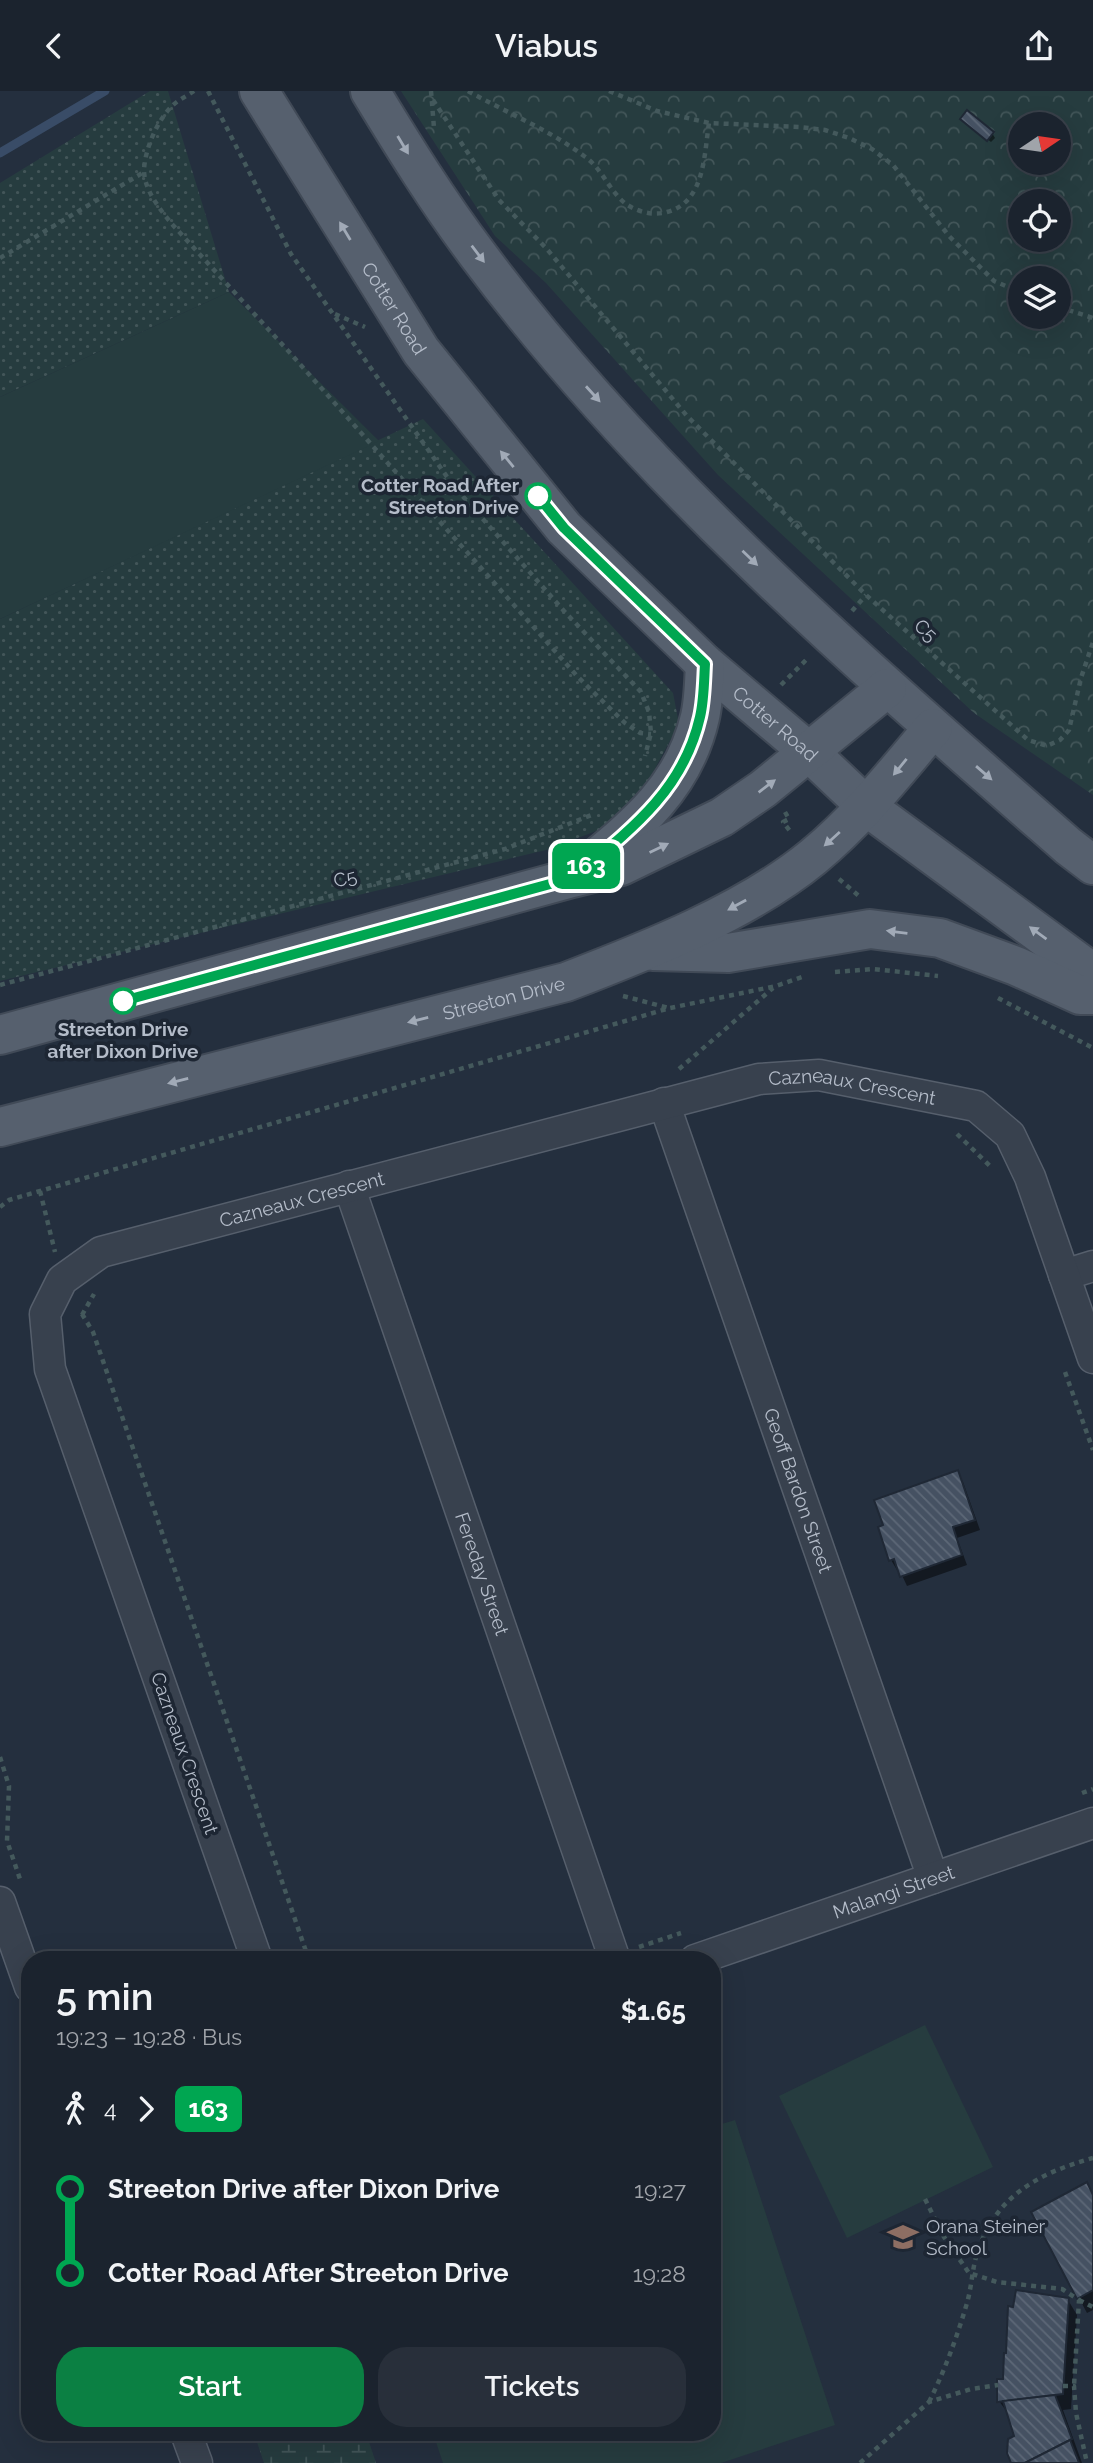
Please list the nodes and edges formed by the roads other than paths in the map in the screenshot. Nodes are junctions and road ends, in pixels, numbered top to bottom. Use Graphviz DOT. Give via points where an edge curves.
graph roads {
  1 [pos="259,91"];
  2 [pos="370,91"];
  3 [pos="705,664"];
  4 [pos="887,688"];
  5 [pos="933,727"];
  6 [pos="809,752"];
  7 [pos="867,807"];
  8 [pos="1093,865"];
  9 [pos="572,878"];
  10 [pos="647,951"];
  11 [pos="1093,973"];
  12 [pos="1093,995"];
  13 [pos="0,1034"];
  14 [pos="667,1090"];
  15 [pos="0,1127"];
  16 [pos="349,1186"];
  17 [pos="1093,1266"];
  18 [pos="1064,1276"];
  19 [pos="1093,1358"];
  20 [pos="1093,1823"];
  21 [pos="933,1878"];
  22 [pos="0,1902"];
  23 [pos="254,1951"];
  24 [pos="612,1951"];
  25 [pos="721,1951"];
  26 [pos="21,1962"];
  27 [pos="189,2441"];
  28 [pos="197,2463"];
  3 -- 1 [label="main road, Cotter Road, one-way" via="564,528 421,351"];
  2 -- 4 [label="main road, one-way" via="478,256 547,343 699,508"];
  3 -- 6 [label="main road, Cotter Road"];
  3 -- 9 [label="main road" via="701,715 692,744 661,799"];
  4 -- 5 [label="main road"];
  4 -- 6 [label="main road"];
  5 -- 7 [label="main road, Streeton Drive, one-way"];
  5 -- 8 [label="main road, one-way"];
  6 -- 7 [label="main road, Cotter Road"];
  9 -- 6 [label="main road, one-way" via="621,866 722,817"];
  7 -- 10 [label="main road, Streeton Drive, one-way" via="795,870 741,904"];
  11 -- 7 [label="main road, Cotter Road, one-way"];
  9 -- 13 [label="main road"];
  12 -- 10 [label="main road, one-way" via="1080,995 940,938 893,931 870,929 727,953"];
  10 -- 15 [label="main road, Streeton Drive, one-way" via="554,985"];
  14 -- 16 [label="street, Cazneaux Crescent"];
  14 -- 18 [label="street, Cazneaux Crescent" via="818,1075 976,1106 1010,1135 1030,1177"];
  14 -- 21 [label="street, Geoff Bardon Street"];
  16 -- 23 [label="street, Cazneaux Crescent" via="101,1252 62,1280 45,1314 50,1369"];
  16 -- 24 [label="street, Fereday Street"];
  17 -- 18 [label="street"];
  18 -- 19 [label="street, Cazneaux Crescent"];
  20 -- 21 [label="street, Malangi Street"];
  21 -- 25 [label="street, Malangi Street"];
  22 -- 26 [label="street"];
  27 -- 28 [label="street"];
}
